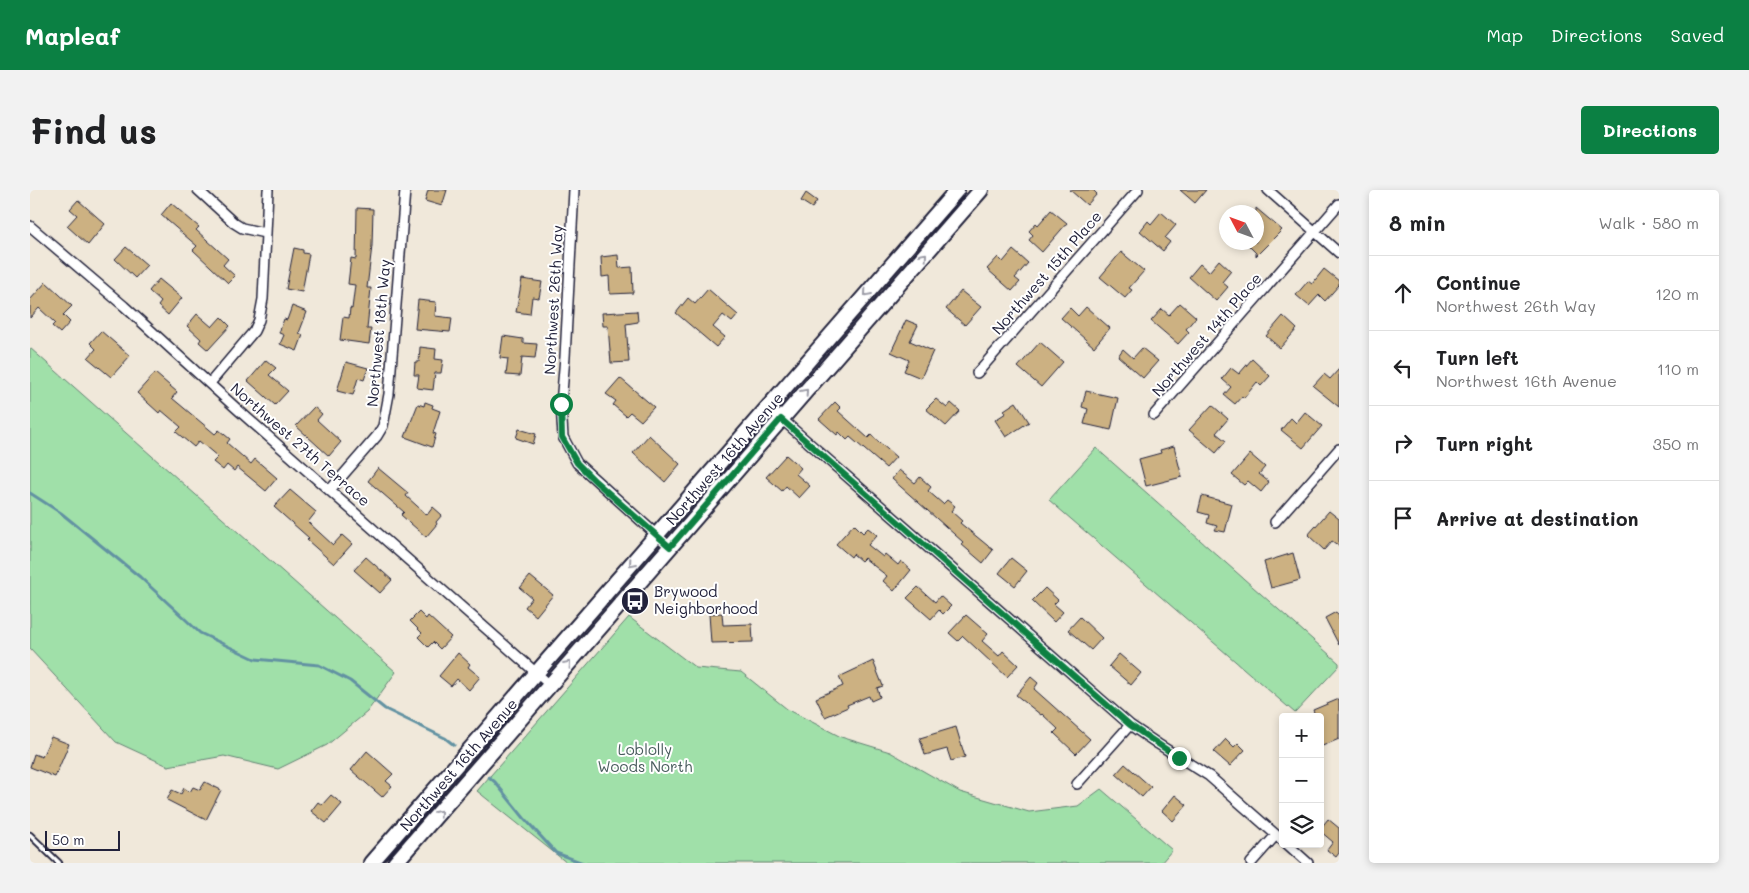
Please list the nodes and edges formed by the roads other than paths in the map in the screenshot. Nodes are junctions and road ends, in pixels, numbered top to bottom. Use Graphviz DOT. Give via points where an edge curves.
graph roads {
  1 [pos="198,190"];
  2 [pos="268,190"];
  3 [pos="404,190"];
  4 [pos="574,190"];
  5 [pos="957,190"];
  6 [pos="981,190"];
  7 [pos="1138,190"];
  8 [pos="1268,190"];
  9 [pos="1339,204"];
  10 [pos="30,226"];
  11 [pos="1315,232"];
  12 [pos="265,233"];
  13 [pos="1339,253"];
  14 [pos="889,268"];
  15 [pos="903,280"];
  16 [pos="978,373"];
  17 [pos="210,384"];
  18 [pos="768,407"];
  19 [pos="1154,415"];
  20 [pos="781,419"];
  21 [pos="1339,449"];
  22 [pos="330,490"];
  23 [pos="1276,522"];
  24 [pos="656,535"];
  25 [pos="670,547"];
  26 [pos="537,673"];
  27 [pos="550,685"];
  28 [pos="1130,725"];
  29 [pos="1078,784"];
  30 [pos="412,816"];
  31 [pos="425,828"];
  32 [pos="30,835"];
  33 [pos="1279,838"];
  34 [pos="1291,848"];
  35 [pos="59,863"];
  36 [pos="371,863"];
  37 [pos="395,863"];
  38 [pos="1251,863"];
  39 [pos="1308,863"];
  1 -- 12 [label="street" via="234,223"];
  2 -- 12 [label="street"];
  3 -- 22 [label="street, Northwest 18th Way" via="389,394 383,426"];
  4 -- 24 [label="street, Northwest 26th Way" via="561,404 562,437 577,463"];
  5 -- 14 [label="main road, Northwest 16th Avenue"];
  15 -- 6 [label="main road, Northwest 16th Avenue, one-way"];
  7 -- 16 [label="street, Northwest 15th Place"];
  8 -- 11 [label="street"];
  9 -- 11 [label="street, Northwest 14th Place"];
  10 -- 17 [label="street, Northwest 27th Terrace"];
  11 -- 13 [label="street"];
  11 -- 19 [label="street, Northwest 14th Place"];
  12 -- 17 [label="street" via="263,299 259,320 254,331"];
  14 -- 15 [label="main road"];
  14 -- 18 [label="main road, Northwest 16th Avenue, one-way"];
  20 -- 15 [label="main road, Northwest 16th Avenue, one-way"];
  17 -- 22 [label="street, Northwest 27th Terrace"];
  18 -- 20 [label="street"];
  18 -- 24 [label="main road, Northwest 16th Avenue"];
  20 -- 25 [label="main road, Northwest 16th Avenue"];
  20 -- 28 [label="street"];
  21 -- 23 [label="street"];
  22 -- 26 [label="street, Northwest 27th Terrace"];
  24 -- 25 [label="street, Northwest 26th Way"];
  24 -- 26 [label="main road, Northwest 16th Avenue, one-way"];
  27 -- 25 [label="main road, Northwest 16th Avenue, one-way"];
  26 -- 27 [label="street, Northwest 27th Terrace"];
  26 -- 30 [label="main road, Northwest 16th Avenue"];
  31 -- 27 [label="main road, Northwest 16th Avenue, one-way"];
  28 -- 29 [label="street"];
  28 -- 33 [label="street" via="1209,776"];
  30 -- 31 [label="main road"];
  30 -- 36 [label="main road, Northwest 16th Avenue"];
  31 -- 37 [label="main road, Northwest 16th Avenue"];
  32 -- 35 [label="lane"];
  33 -- 38 [label="street"];
  34 -- 39 [label="street"];
}
